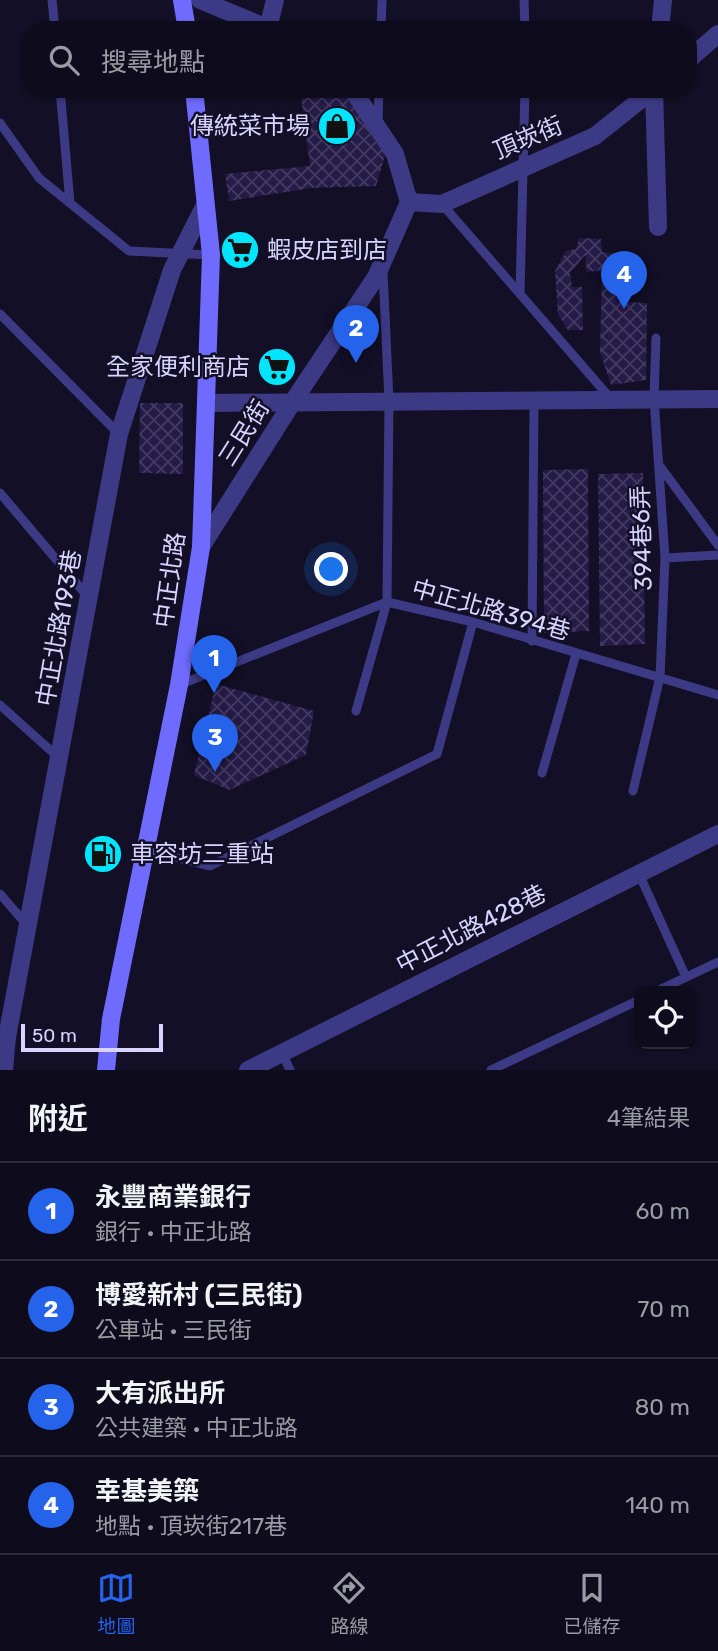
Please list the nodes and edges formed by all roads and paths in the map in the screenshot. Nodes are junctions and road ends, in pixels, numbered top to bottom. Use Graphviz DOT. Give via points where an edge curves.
graph roads {
  1 [pos="52,0"];
  2 [pos="181,0"];
  3 [pos="200,0"];
  4 [pos="275,0"];
  5 [pos="382,0"];
  6 [pos="524,0"];
  7 [pos="663,0"];
  8 [pos="54,21"];
  9 [pos="185,21"];
  10 [pos="251,21"];
  11 [pos="271,21"];
  12 [pos="381,21"];
  13 [pos="524,21"];
  14 [pos="661,21"];
  15 [pos="718,34"];
  16 [pos="697,52"];
  17 [pos="61,98"];
  18 [pos="195,98"];
  19 [pos="358,98"];
  20 [pos="379,98"];
  21 [pos="525,98"];
  22 [pos="643,98"];
  23 [pos="654,98"];
  24 [pos="0,123"];
  25 [pos="378,127"];
  26 [pos="526,165"];
  27 [pos="409,202"];
  28 [pos="70,203"];
  29 [pos="442,204"];
  30 [pos="204,207"];
  31 [pos="658,227"];
  32 [pos="182,253"];
  33 [pos="211,256"];
  34 [pos="382,264"];
  35 [pos="520,294"];
  36 [pos="0,314"];
  37 [pos="656,338"];
  38 [pos="654,398"];
  39 [pos="611,399"];
  40 [pos="534,400"];
  41 [pos="718,400"];
  42 [pos="389,401"];
  43 [pos="208,403"];
  44 [pos="292,403"];
  45 [pos="120,433"];
  46 [pos="659,465"];
  47 [pos="0,492"];
  48 [pos="718,545"];
  49 [pos="201,547"];
  50 [pos="718,555"];
  51 [pos="665,558"];
  52 [pos="89,598"];
  53 [pos="387,602"];
  54 [pos="473,622"];
  55 [pos="532,641"];
  56 [pos="576,654"];
  57 [pos="660,677"];
  58 [pos="180,685"];
  59 [pos="718,695"];
  60 [pos="0,705"];
  61 [pos="356,710"];
  62 [pos="60,759"];
  63 [pos="542,772"];
  64 [pos="633,791"];
  65 [pos="718,834"];
  66 [pos="145,850"];
  67 [pos="638,872"];
  68 [pos="0,894"];
  69 [pos="28,926"];
  70 [pos="718,962"];
  71 [pos="686,977"];
  72 [pos="667,986"];
  73 [pos="634,1002"];
  74 [pos="4,1035"];
  75 [pos="282,1053"];
  76 [pos="4,1070"];
  77 [pos="106,1070"];
  78 [pos="248,1070"];
  79 [pos="290,1070"];
  80 [pos="491,1070"];
  1 -- 8 [label="lane"];
  2 -- 9 [label="main road"];
  3 -- 10 [label="street"];
  4 -- 11 [label="street"];
  5 -- 12 [label="lane"];
  6 -- 13 [label="lane"];
  7 -- 14 [label="street"];
  15 -- 16 [label="street"];
  17 -- 28 [label="lane"];
  18 -- 30 [label="main road, 中正北路"];
  19 -- 25 [label="street"];
  20 -- 25 [label="lane"];
  21 -- 26 [label="lane"];
  22 -- 26 [label="street, 頂崁街" via="595,136"];
  23 -- 31 [label="street"];
  24 -- 28 [label="lane" via="39,178"];
  25 -- 27 [label="street" via="395,154"];
  26 -- 29 [label="street, 頂崁街"];
  26 -- 35 [label="lane"];
  27 -- 29 [label="street, 頂崁街"];
  27 -- 34 [label="street, 三民街"];
  28 -- 32 [label="lane" via="129,251"];
  29 -- 35 [label="lane"];
  30 -- 32 [label="street, 中正北路193巷"];
  30 -- 33 [label="main road, 中正北路"];
  32 -- 33 [label="lane"];
  32 -- 45 [label="street, 中正北路193巷" via="172,271"];
  33 -- 43 [label="main road, 中正北路"];
  34 -- 42 [label="lane"];
  34 -- 44 [label="street, 三民街"];
  35 -- 39 [label="lane"];
  36 -- 45 [label="lane"];
  37 -- 38 [label="lane, 394巷6弄"];
  38 -- 39 [label="street"];
  38 -- 41 [label="street"];
  38 -- 46 [label="lane, 394巷6弄"];
  39 -- 40 [label="street"];
  40 -- 42 [label="street"];
  40 -- 55 [label="lane"];
  42 -- 44 [label="street"];
  42 -- 53 [label="lane"];
  43 -- 44 [label="street"];
  43 -- 49 [label="main road, 中正北路"];
  44 -- 49 [label="street, 三民街"];
  45 -- 52 [label="street, 中正北路193巷"];
  46 -- 48 [label="lane"];
  46 -- 51 [label="lane, 394巷6弄"];
  47 -- 52 [label="lane"];
  49 -- 58 [label="main road, 中正北路"];
  50 -- 51 [label="lane"];
  51 -- 57 [label="lane, 394巷6弄"];
  52 -- 62 [label="street, 中正北路193巷"];
  53 -- 54 [label="lane, 中正北路394巷"];
  53 -- 58 [label="lane, 中正北路394巷"];
  53 -- 61 [label="lane"];
  54 -- 55 [label="lane, 中正北路394巷"];
  54 -- 66 [label="lane" via="437,754 210,866"];
  55 -- 56 [label="lane, 中正北路394巷"];
  56 -- 57 [label="lane, 中正北路394巷"];
  56 -- 63 [label="lane"];
  57 -- 59 [label="lane, 中正北路394巷"];
  57 -- 64 [label="lane, 394巷6弄"];
  58 -- 66 [label="main road, 中正北路"];
  60 -- 62 [label="lane"];
  62 -- 69 [label="street, 中正北路193巷"];
  65 -- 67 [label="street, 中正北路428巷"];
  66 -- 77 [label="main road, 中正北路" via="111,1018"];
  67 -- 71 [label="lane"];
  67 -- 75 [label="street, 中正北路428巷"];
  68 -- 69 [label="lane"];
  69 -- 74 [label="street, 中正北路193巷"];
  70 -- 71 [label="lane"];
  71 -- 72 [label="lane"];
  73 -- 80 [label="lane"];
  74 -- 76 [label="street, 中正北路193巷"];
  75 -- 78 [label="street, 中正北路428巷"];
  75 -- 79 [label="lane"];
}
